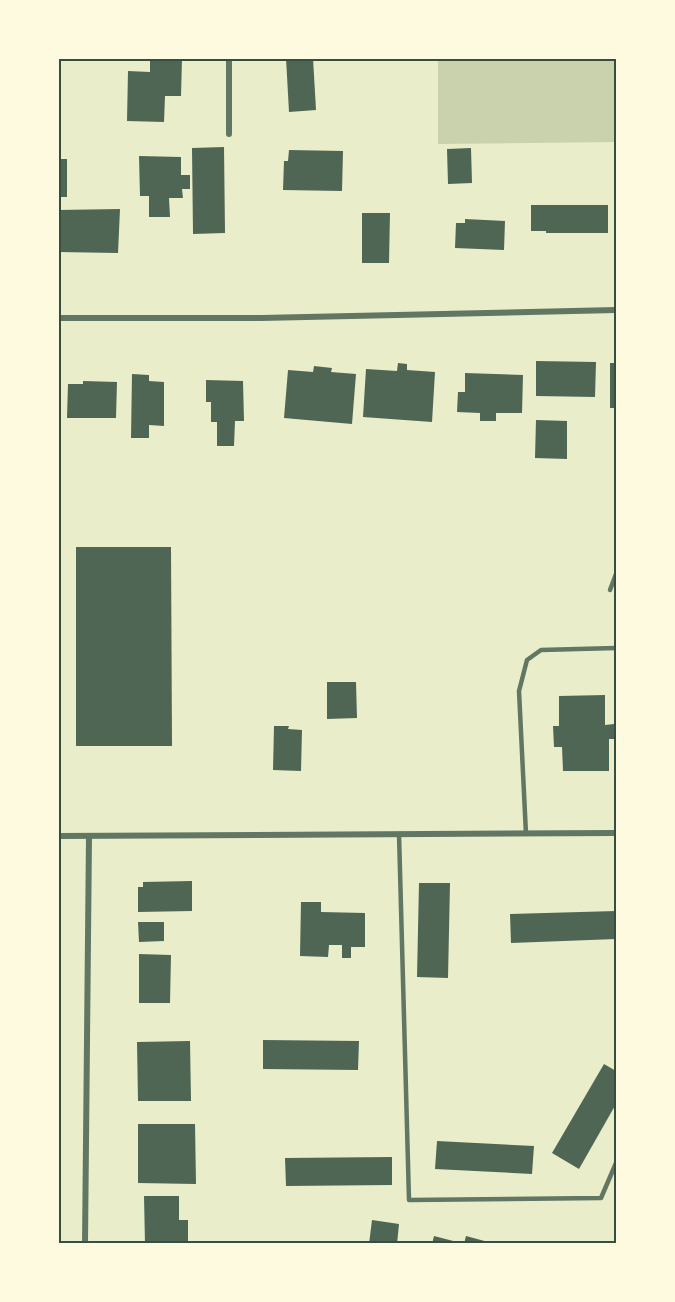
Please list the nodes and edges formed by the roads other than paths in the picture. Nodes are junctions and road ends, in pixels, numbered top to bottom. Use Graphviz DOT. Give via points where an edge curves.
graph roads {
  1 [pos="229,58"];
  2 [pos="229,134"];
  3 [pos="616,310"];
  4 [pos="58,318"];
  5 [pos="616,574"];
  6 [pos="610,590"];
  7 [pos="616,648"];
  8 [pos="616,833"];
  9 [pos="399,834"];
  10 [pos="526,834"];
  11 [pos="58,836"];
  12 [pos="89,836"];
  13 [pos="616,1163"];
  14 [pos="85,1244"];
  1 -- 2 [label="street"];
  3 -- 4 [label="street"];
  5 -- 6 [label="lane"];
  7 -- 10 [label="lane" via="541,650 527,660 519,691"];
  8 -- 10 [label="street"];
  9 -- 10 [label="street"];
  9 -- 12 [label="street"];
  9 -- 13 [label="lane" via="409,1200 601,1198"];
  11 -- 12 [label="street"];
  12 -- 14 [label="street"];
}
